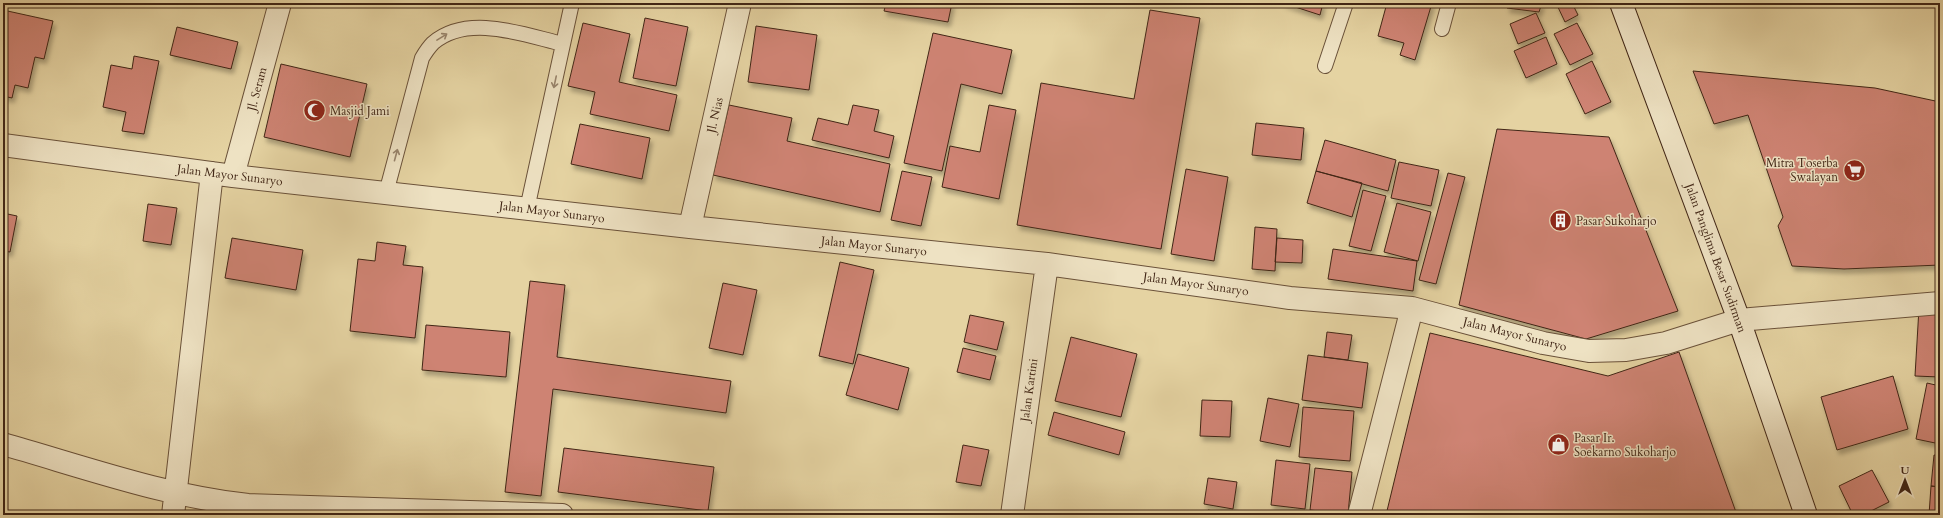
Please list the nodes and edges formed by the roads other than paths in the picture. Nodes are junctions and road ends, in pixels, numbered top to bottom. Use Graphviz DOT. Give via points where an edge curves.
graph roads {
  1 [pos="280,3"];
  2 [pos="572,3"];
  3 [pos="740,3"];
  4 [pos="1346,3"];
  5 [pos="1449,3"];
  6 [pos="1621,3"];
  7 [pos="1442,29"];
  8 [pos="563,44"];
  9 [pos="1326,66"];
  10 [pos="3,144"];
  11 [pos="223,174"];
  12 [pos="386,193"];
  13 [pos="527,209"];
  14 [pos="690,228"];
  15 [pos="1047,264"];
  16 [pos="1940,303"];
  17 [pos="1412,308"];
  18 [pos="1739,320"];
  19 [pos="3,444"];
  20 [pos="175,493"];
  21 [pos="173,515"];
  22 [pos="562,515"];
  23 [pos="1012,515"];
  24 [pos="1360,515"];
  25 [pos="1806,515"];
  1 -- 11 [label="street, Jl. Seram"];
  2 -- 8 [label="lane"];
  3 -- 14 [label="street, Jl. Nias"];
  4 -- 9 [label="lane"];
  5 -- 7 [label="lane"];
  6 -- 18 [label="street, Jalan Panglima Besar Sudirman"];
  12 -- 8 [label="lane, one-way" via="422,58 432,43 451,32 476,27"];
  8 -- 13 [label="lane, one-way"];
  10 -- 11 [label="street, Jalan Mayor Sunaryo"];
  11 -- 12 [label="street, Jalan Mayor Sunaryo"];
  11 -- 20 [label="street, Jl. Seram"];
  12 -- 13 [label="street, Jalan Mayor Sunaryo"];
  13 -- 14 [label="street, Jalan Mayor Sunaryo"];
  14 -- 15 [label="street, Jalan Mayor Sunaryo"];
  15 -- 17 [label="street, Jalan Mayor Sunaryo" via="1290,298"];
  15 -- 23 [label="street, Jalan Kartini"];
  16 -- 18 [label="street, Jalan Mayor Sunaryo"];
  17 -- 18 [label="street, Jalan Mayor Sunaryo" via="1543,343 1589,351 1626,350 1666,342"];
  17 -- 24 [label="street"];
  18 -- 25 [label="street, Jalan Panglima Besar Sudirman"];
  19 -- 20 [label="street"];
  20 -- 21 [label="street, Jl. Seram"];
  20 -- 22 [label="street" via="248,505"];
}
